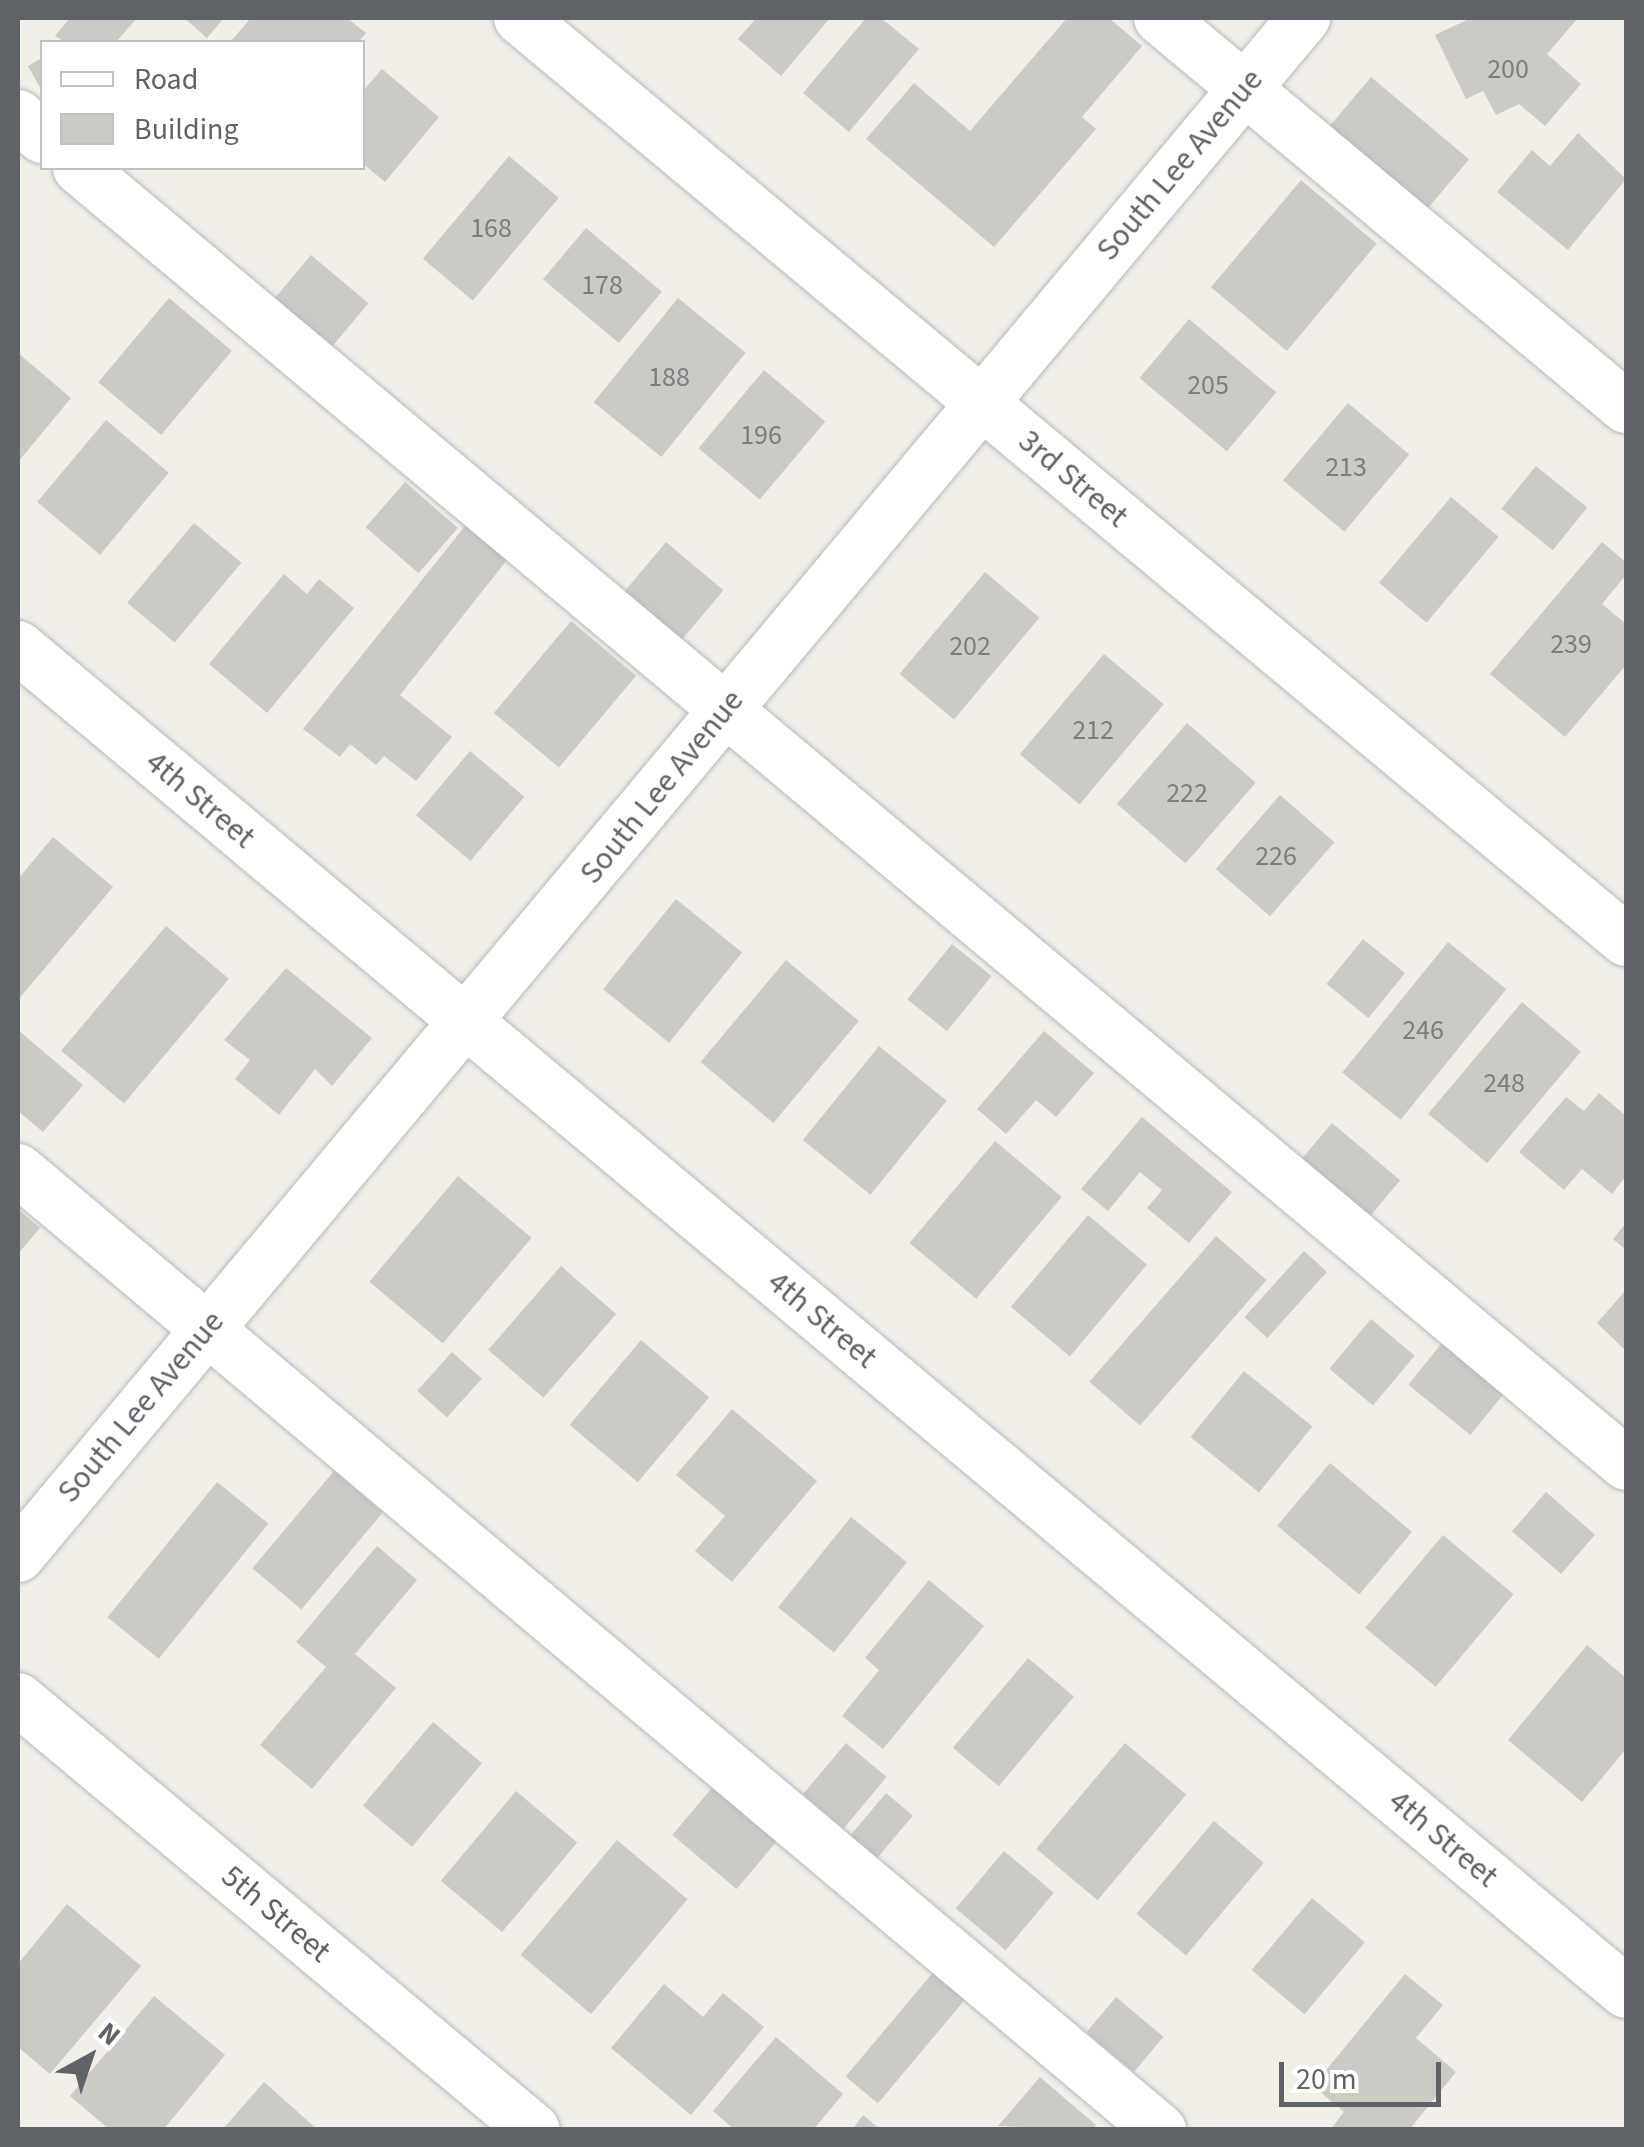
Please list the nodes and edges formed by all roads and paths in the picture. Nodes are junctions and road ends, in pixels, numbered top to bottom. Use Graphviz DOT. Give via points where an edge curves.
graph roads {
  1 [pos="520,18"];
  2 [pos="1160,18"];
  3 [pos="1304,18"];
  4 [pos="1246,88"];
  5 [pos="18,116"];
  6 [pos="40,135"];
  7 [pos="81,170"];
  8 [pos="978,401"];
  9 [pos="1626,407"];
  10 [pos="18,647"];
  11 [pos="725,710"];
  12 [pos="1626,940"];
  13 [pos="466,1023"];
  14 [pos="18,1170"];
  15 [pos="207,1328"];
  16 [pos="1626,1464"];
  17 [pos="18,1556"];
  18 [pos="18,1699"];
  19 [pos="1626,1992"];
  20 [pos="534,2130"];
  21 [pos="1160,2130"];
  1 -- 8 [label="street, 3rd Street"];
  2 -- 4 [label="street"];
  3 -- 4 [label="street, South Lee Avenue"];
  4 -- 8 [label="street, South Lee Avenue"];
  4 -- 9 [label="street"];
  5 -- 6 [label="street"];
  7 -- 11 [label="street"];
  8 -- 11 [label="street, South Lee Avenue"];
  8 -- 12 [label="street, 3rd Street"];
  10 -- 13 [label="street, 4th Street"];
  11 -- 13 [label="street, South Lee Avenue"];
  11 -- 16 [label="street"];
  13 -- 15 [label="street, South Lee Avenue"];
  13 -- 19 [label="street, 4th Street"];
  14 -- 15 [label="street"];
  15 -- 17 [label="street, South Lee Avenue"];
  15 -- 21 [label="street"];
  18 -- 20 [label="street, 5th Street"];
}
